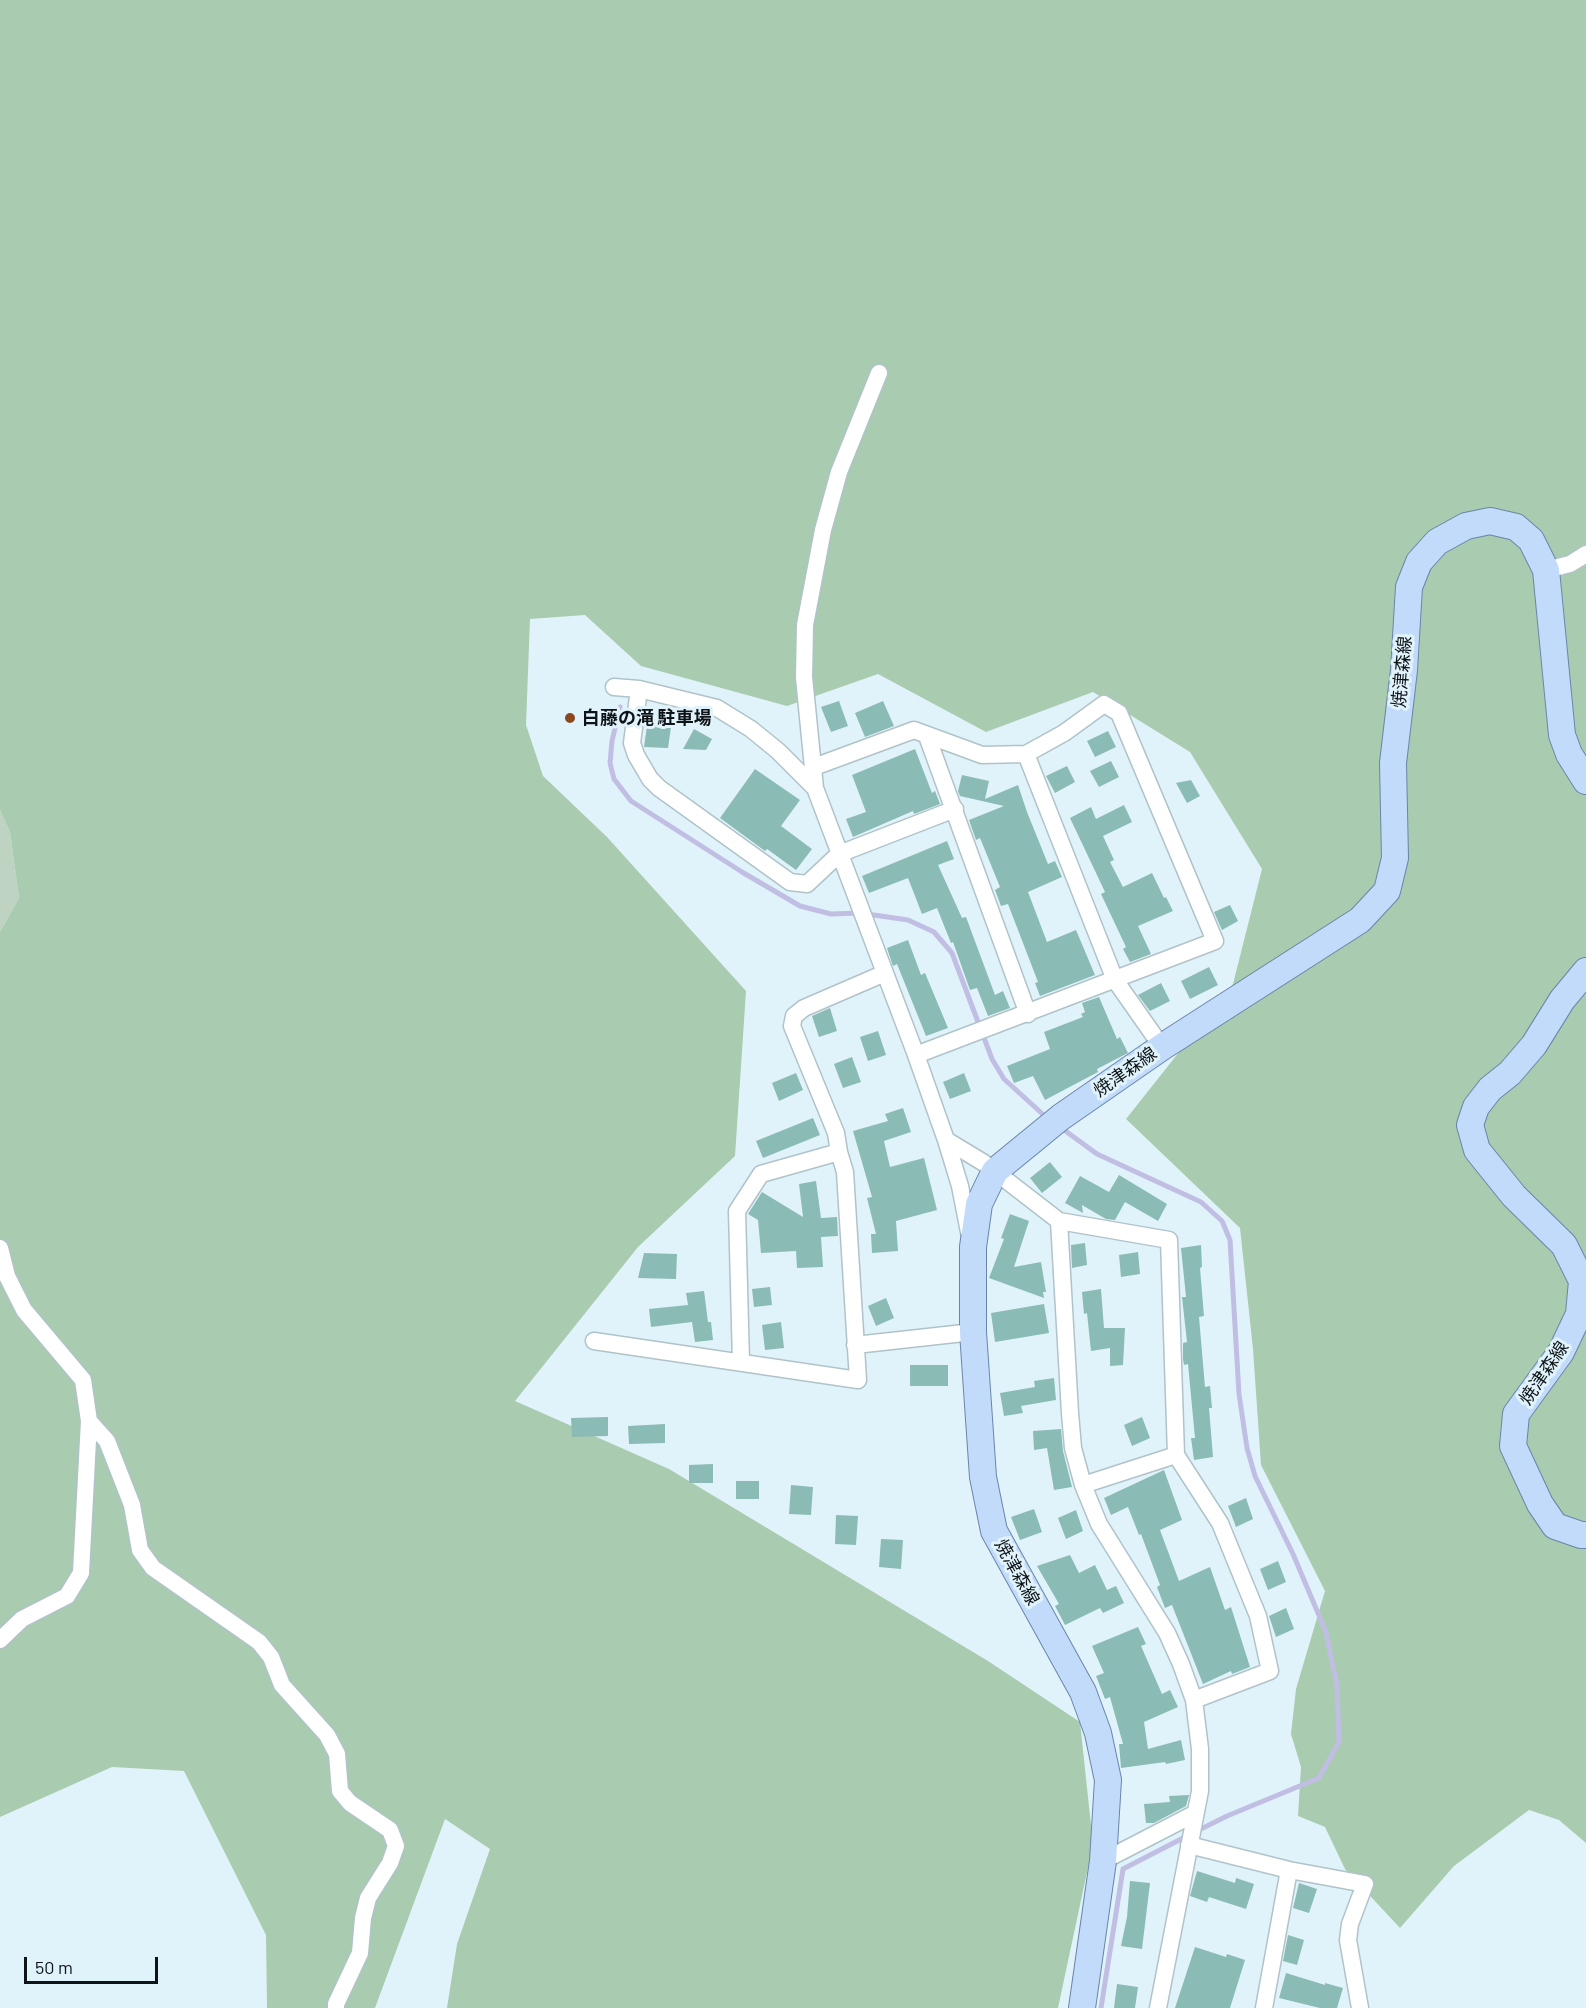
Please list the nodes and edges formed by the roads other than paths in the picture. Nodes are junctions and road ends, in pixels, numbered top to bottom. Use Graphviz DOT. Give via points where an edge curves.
graph roads {
  1 [pos="879,373"];
  2 [pos="1586,554"];
  3 [pos="1546,570"];
  4 [pos="614,687"];
  5 [pos="639,689"];
  6 [pos="927,736"];
  7 [pos="1026,753"];
  8 [pos="814,767"];
  9 [pos="1586,781"];
  10 [pos="815,788"];
  11 [pos="955,809"];
  12 [pos="839,854"];
  13 [pos="1586,971"];
  14 [pos="885,973"];
  15 [pos="1115,980"];
  16 [pos="1028,1014"];
  17 [pos="1162,1047"];
  18 [pos="916,1055"];
  19 [pos="946,1140"];
  20 [pos="839,1152"];
  21 [pos="995,1171"];
  22 [pos="1059,1221"];
  23 [pos="972,1247"];
  24 [pos="0,1248"];
  25 [pos="973,1332"];
  26 [pos="594,1341"];
  27 [pos="855,1345"];
  28 [pos="741,1362"];
  29 [pos="89,1421"];
  30 [pos="1176,1455"];
  31 [pos="1083,1485"];
  32 [pos="1586,1535"];
  33 [pos="0,1640"];
  34 [pos="1194,1700"];
  35 [pos="1194,1814"];
  36 [pos="1189,1845"];
  37 [pos="1103,1861"];
  38 [pos="1289,1870"];
  39 [pos="336,2008"];
  40 [pos="1082,2008"];
  41 [pos="1158,2008"];
  42 [pos="1264,2008"];
  43 [pos="1360,2008"];
  1 -- 8 [label="street" via="836,482 806,625 804,677"];
  2 -- 3 [label="street" via="1570,564"];
  3 -- 9 [label="main road, 焼津森線" via="1562,735"];
  3 -- 17 [label="main road, 焼津森線" via="1531,540 1516,527 1490,521 1466,526 1437,542 1419,562 1409,587 1393,763 1395,858 1387,891 1360,920"];
  4 -- 5 [label="street"];
  5 -- 10 [label="street" via="717,708 778,751"];
  5 -- 12 [label="street" via="632,743 644,769 659,788 790,882 807,884"];
  6 -- 7 [label="street" via="982,755"];
  6 -- 8 [label="street" via="914,730"];
  6 -- 11 [label="street"];
  7 -- 15 [label="street"];
  7 -- 15 [label="street" via="1064,733 1104,704 1119,713 1215,941"];
  8 -- 10 [label="street"];
  10 -- 12 [label="street"];
  11 -- 12 [label="street"];
  11 -- 16 [label="street"];
  12 -- 14 [label="street"];
  13 -- 32 [label="main road, 焼津森線" via="1534,1045 1476,1107 1470,1125 1477,1150 1514,1196 1564,1245 1582,1281 1580,1314 1561,1352 1516,1414 1513,1446 1540,1504 1555,1526"];
  14 -- 18 [label="street"];
  14 -- 20 [label="street" via="794,1016 792,1026 836,1133"];
  15 -- 16 [label="street"];
  15 -- 17 [label="street"];
  16 -- 18 [label="street"];
  17 -- 21 [label="main road, 焼津森線" via="1053,1124"];
  18 -- 19 [label="street"];
  19 -- 21 [label="street"];
  19 -- 23 [label="street"];
  20 -- 27 [label="street" via="845,1172"];
  20 -- 28 [label="street" via="761,1174 737,1211"];
  21 -- 22 [label="street"];
  21 -- 23 [label="main road, 焼津森線" via="979,1204"];
  22 -- 30 [label="street" via="1169,1240"];
  22 -- 31 [label="street" via="1073,1448"];
  23 -- 25 [label="main road, 焼津森線"];
  24 -- 29 [label="street" via="7,1276 24,1310 83,1380"];
  25 -- 27 [label="street"];
  25 -- 37 [label="main road, 焼津森線" via="983,1477 994,1531 1083,1692 1098,1733 1108,1780"];
  26 -- 28 [label="street"];
  27 -- 28 [label="street" via="858,1380"];
  29 -- 33 [label="street" via="81,1573 67,1596 22,1619"];
  29 -- 39 [label="street" via="106,1441 132,1505 140,1550 153,1568 259,1642 271,1657 282,1685 327,1735 337,1754 340,1791 350,1803 390,1830 396,1846 368,1898 360,1953"];
  30 -- 31 [label="street"];
  30 -- 34 [label="street" via="1220,1523 1258,1616 1270,1671"];
  31 -- 34 [label="street" via="1099,1524 1167,1633"];
  34 -- 35 [label="street" via="1200,1749 1200,1791"];
  35 -- 36 [label="street"];
  35 -- 37 [label="street"];
  36 -- 38 [label="street"];
  36 -- 41 [label="street"];
  37 -- 40 [label="main road, 焼津森線"];
  38 -- 42 [label="street"];
  38 -- 43 [label="street" via="1365,1884 1348,1940"];
}
